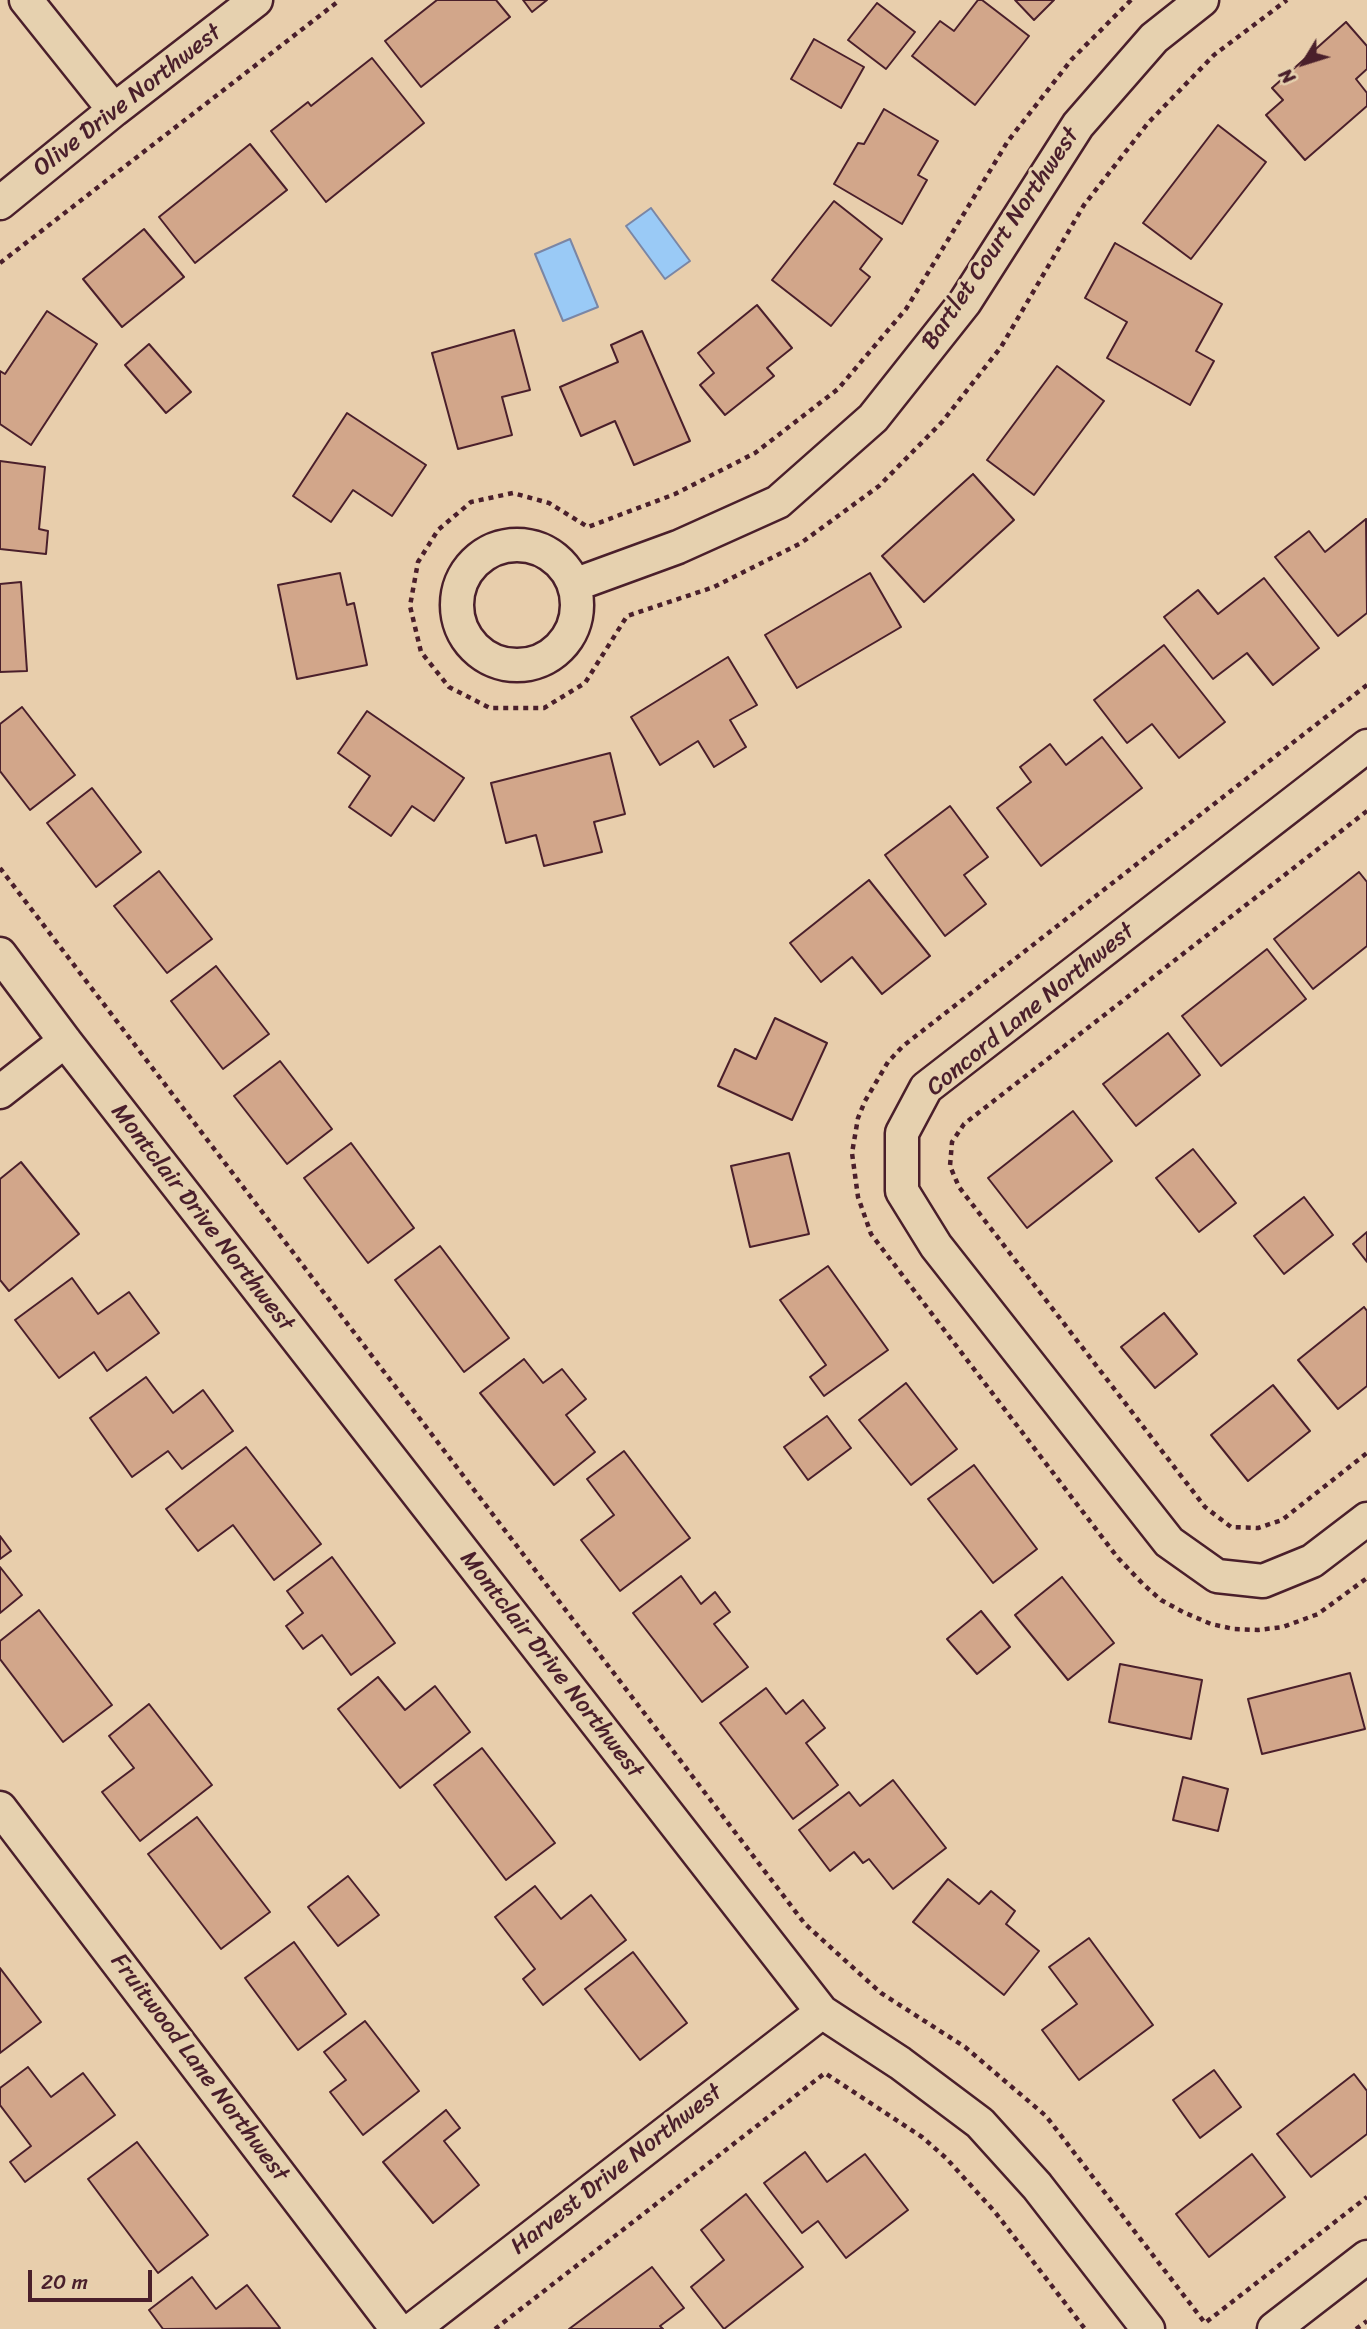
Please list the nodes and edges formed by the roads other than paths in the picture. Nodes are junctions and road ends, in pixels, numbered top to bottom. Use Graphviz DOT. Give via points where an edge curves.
graph roads {
  1 [pos="26,0"];
  2 [pos="256,0"];
  3 [pos="1202,0"];
  4 [pos="114,110"];
  5 [pos="0,203"];
  6 [pos="574,584"];
  7 [pos="1367,746"];
  8 [pos="0,954"];
  9 [pos="65,1041"];
  10 [pos="0,1092"];
  11 [pos="1367,1519"];
  12 [pos="0,1808"];
  13 [pos="822,2012"];
  14 [pos="1367,2257"];
  15 [pos="397,2329"];
  16 [pos="413,2329"];
  17 [pos="1148,2329"];
  18 [pos="1274,2329"];
  1 -- 4 [label="street"];
  2 -- 4 [label="street, Olive Drive Northwest"];
  3 -- 6 [label="street, Bartlet Court Northwest" via="1154,38 1077,125 965,302 873,418 778,502 678,547"];
  4 -- 5 [label="street, Olive Drive Northwest"];
  7 -- 11 [label="street, Concord Lane Northwest" via="926,1088 902,1133 902,1191 936,1246 1169,1542 1217,1576 1263,1581 1312,1562"];
  8 -- 9 [label="street, Montclair Drive Northwest"];
  9 -- 10 [label="street"];
  9 -- 13 [label="street, Montclair Drive Northwest"];
  12 -- 15 [label="street, Fruitwood Lane Northwest"];
  13 -- 16 [label="street, Harvest Drive Northwest"];
  13 -- 17 [label="street, Montclair Drive Northwest" via="980,2123 1037,2186"];
  14 -- 18 [label="street"];
}
